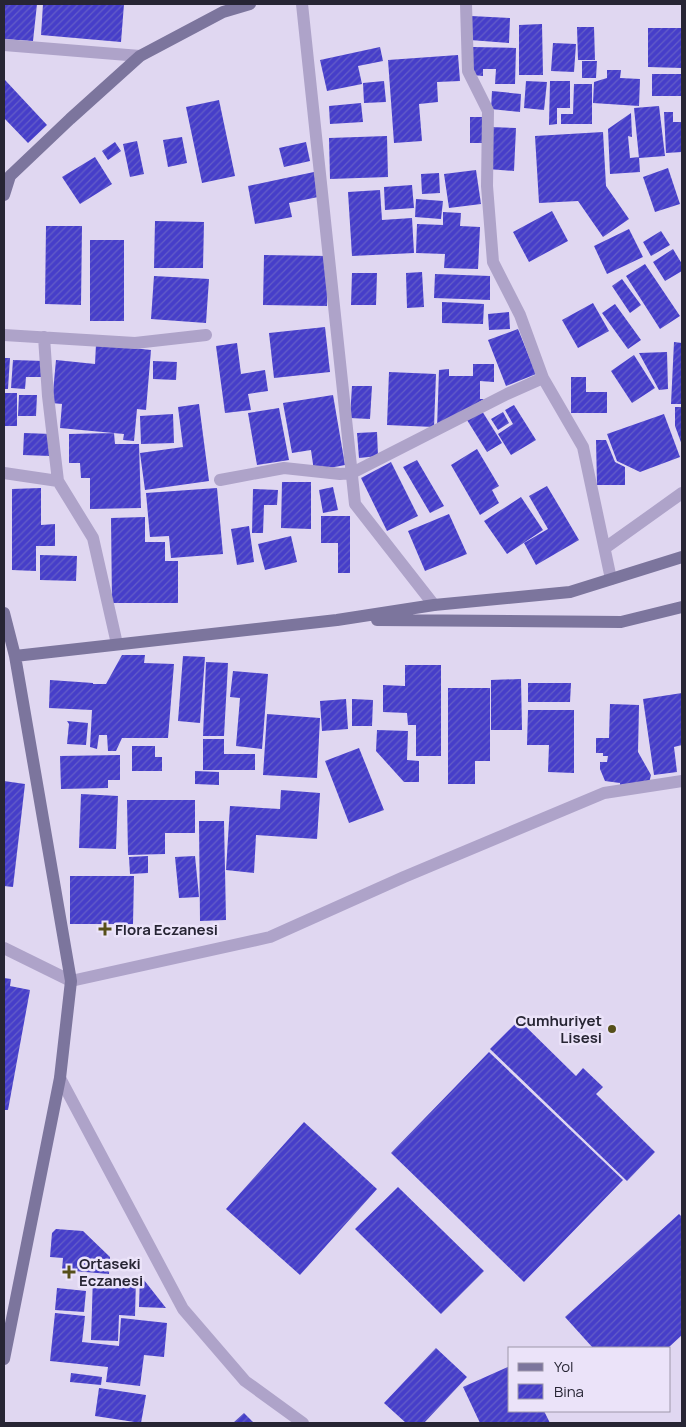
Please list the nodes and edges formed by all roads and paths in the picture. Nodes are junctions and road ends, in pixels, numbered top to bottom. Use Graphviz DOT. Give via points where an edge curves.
graph roads {
  1 [pos="250,4"];
  2 [pos="302,4"];
  3 [pos="466,4"];
  4 [pos="4,46"];
  5 [pos="140,56"];
  6 [pos="7,173"];
  7 [pos="4,195"];
  8 [pos="4,335"];
  9 [pos="206,335"];
  10 [pos="44,337"];
  11 [pos="543,378"];
  12 [pos="4,473"];
  13 [pos="352,473"];
  14 [pos="220,480"];
  15 [pos="58,481"];
  16 [pos="682,492"];
  17 [pos="605,548"];
  18 [pos="682,557"];
  19 [pos="612,579"];
  20 [pos="434,605"];
  21 [pos="682,607"];
  22 [pos="4,613"];
  23 [pos="337,620"];
  24 [pos="117,644"];
  25 [pos="9,654"];
  26 [pos="682,781"];
  27 [pos="4,948"];
  28 [pos="71,981"];
  29 [pos="60,1078"];
  30 [pos="5,1351"];
  31 [pos="303,1423"];
  1 -- 5 [label="main road" via="222,12"];
  2 -- 13 [label="street"];
  3 -- 11 [label="street" via="468,71 488,111 487,186 493,262 520,315"];
  4 -- 5 [label="street"];
  5 -- 6 [label="main road"];
  6 -- 7 [label="main road"];
  8 -- 10 [label="street"];
  9 -- 10 [label="street" via="135,343"];
  10 -- 15 [label="street"];
  11 -- 13 [label="street"];
  11 -- 17 [label="street" via="583,447"];
  12 -- 15 [label="street"];
  13 -- 14 [label="street" via="284,468"];
  13 -- 20 [label="street" via="356,504"];
  15 -- 24 [label="street" via="93,538"];
  16 -- 17 [label="street"];
  17 -- 19 [label="street"];
  18 -- 19 [label="main road"];
  19 -- 20 [label="main road" via="570,592"];
  20 -- 23 [label="main road"];
  21 -- 23 [label="main road" via="622,622"];
  22 -- 25 [label="main road"];
  23 -- 24 [label="main road"];
  24 -- 25 [label="main road"];
  25 -- 28 [label="main road"];
  26 -- 28 [label="street" via="604,793 270,937"];
  27 -- 28 [label="street"];
  28 -- 29 [label="main road"];
  29 -- 30 [label="main road"];
  29 -- 31 [label="street" via="183,1309 245,1381"];
}
